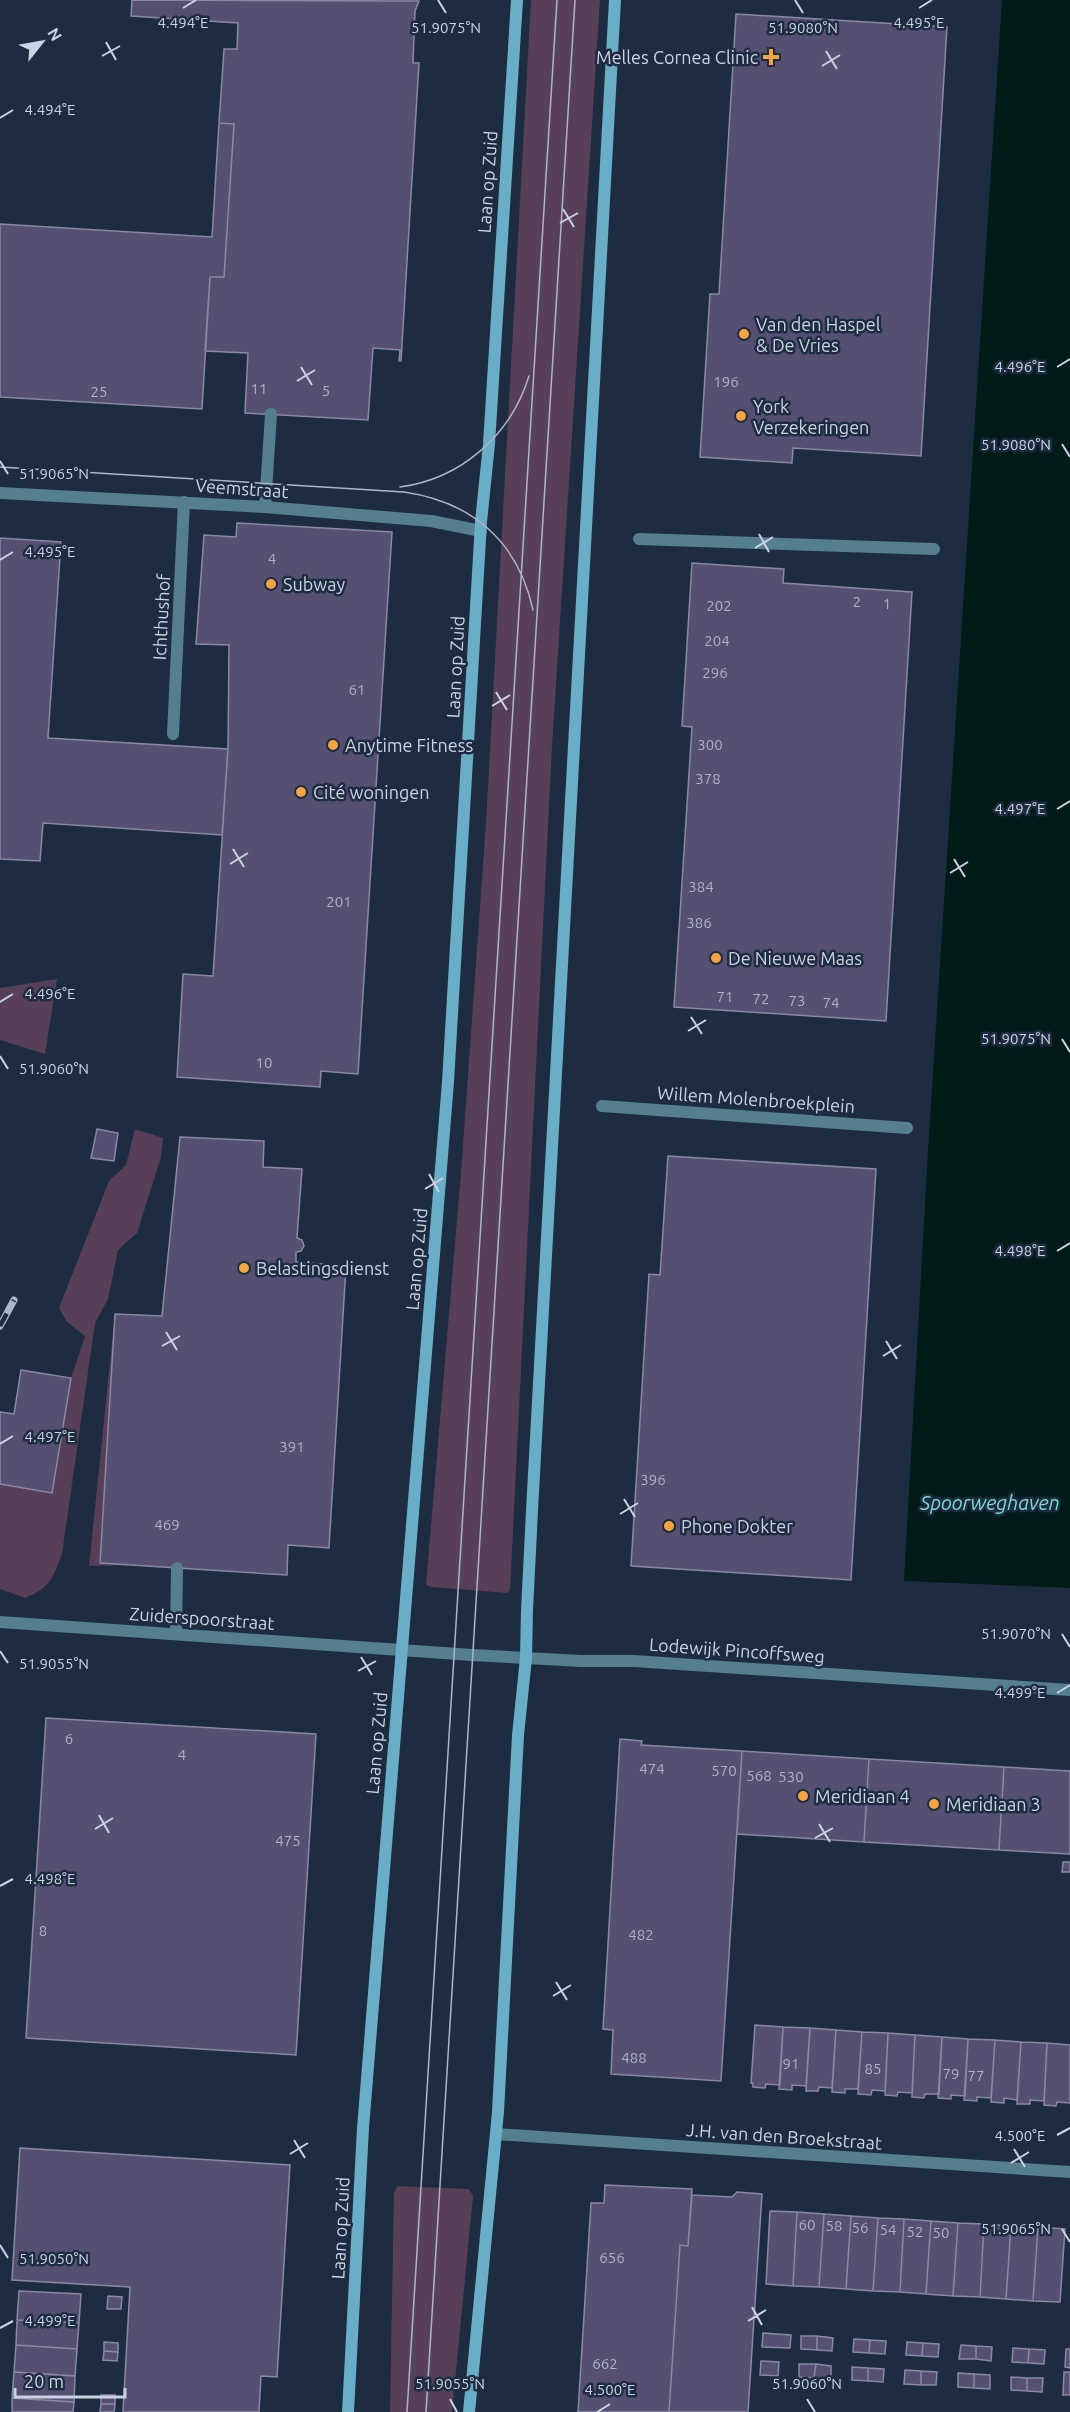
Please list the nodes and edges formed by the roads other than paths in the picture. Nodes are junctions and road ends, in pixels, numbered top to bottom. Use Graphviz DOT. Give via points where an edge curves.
graph roads {
  1 [pos="517,0"];
  2 [pos="615,0"];
  3 [pos="271,414"];
  4 [pos="0,493"];
  5 [pos="184,502"];
  6 [pos="265,507"];
  7 [pos="481,531"];
  8 [pos="639,539"];
  9 [pos="934,549"];
  10 [pos="173,734"];
  11 [pos="602,1106"];
  12 [pos="907,1128"];
  13 [pos="177,1568"];
  14 [pos="0,1622"];
  15 [pos="176,1634"];
  16 [pos="402,1650"];
  17 [pos="526,1658"];
  18 [pos="1070,1690"];
  19 [pos="496,2134"];
  20 [pos="1070,2172"];
  21 [pos="348,2412"];
  22 [pos="470,2412"];
  1 -- 7 [label="main road, Laan op Zuid"];
  2 -- 17 [label="main road" via="554,1054"];
  3 -- 6 [label="street"];
  4 -- 5 [label="street, Veemstraat"];
  5 -- 6 [label="street, Veemstraat"];
  5 -- 10 [label="street, Ichthushof"];
  6 -- 7 [label="street, Veemstraat" via="431,521"];
  7 -- 16 [label="main road, Laan op Zuid" via="448,1082"];
  8 -- 9 [label="street"];
  11 -- 12 [label="street, Willem Molenbroekplein"];
  13 -- 15 [label="street"];
  14 -- 15 [label="street, Zuiderspoorstraat"];
  15 -- 16 [label="street, Zuiderspoorstraat"];
  16 -- 17 [label="street, Lodewijk Pincoffsweg"];
  16 -- 21 [label="main road, Laan op Zuid" via="363,2127"];
  17 -- 18 [label="street, Lodewijk Pincoffsweg" via="634,1661"];
  17 -- 19 [label="main road" via="518,1735"];
  19 -- 20 [label="street, J.H. van den Broekstraat"];
  19 -- 22 [label="main road"];
}
